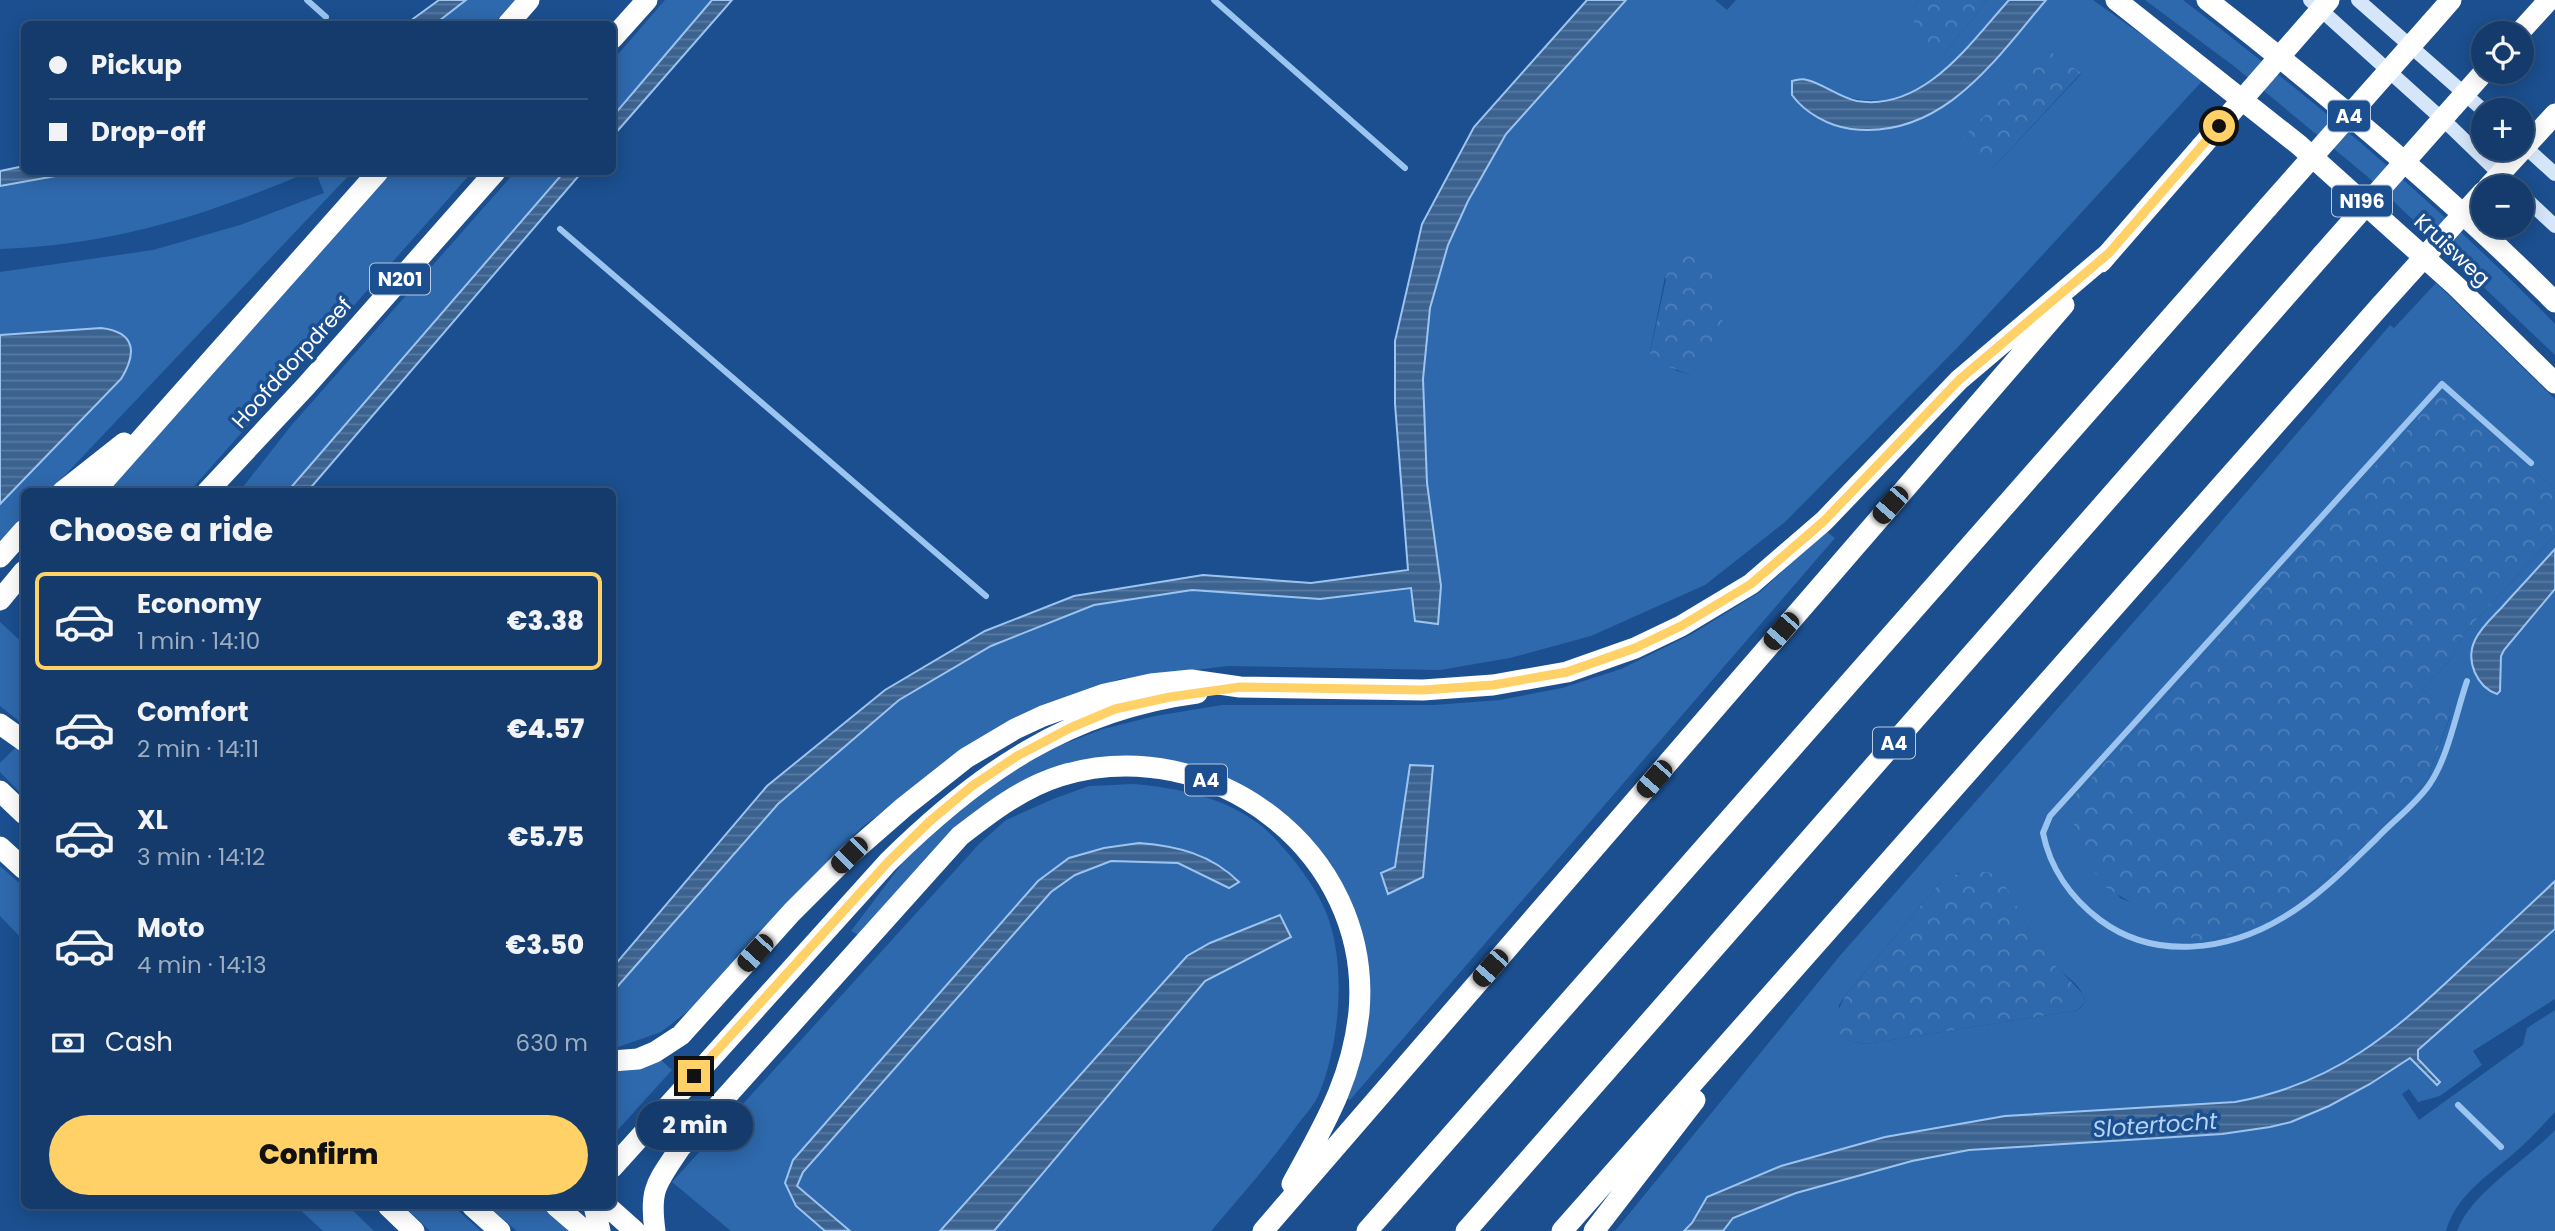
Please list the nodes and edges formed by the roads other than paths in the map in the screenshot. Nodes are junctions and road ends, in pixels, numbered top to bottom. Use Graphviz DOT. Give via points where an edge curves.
graph roads {
  1 [pos="530,0"];
  2 [pos="647,0"];
  3 [pos="2116,0"];
  4 [pos="2207,0"];
  5 [pos="2310,0"];
  6 [pos="2329,0"];
  7 [pos="2358,0"];
  8 [pos="2451,0"];
  9 [pos="2549,0"];
  10 [pos="511,21"];
  11 [pos="2530,21"];
  12 [pos="616,35"];
  13 [pos="2473,84"];
  14 [pos="2471,99"];
  15 [pos="2550,119"];
  16 [pos="2534,155"];
  17 [pos="2555,174"];
  18 [pos="375,175"];
  19 [pos="492,175"];
  20 [pos="2499,175"];
  21 [pos="2501,175"];
  22 [pos="2471,205"];
  23 [pos="2534,206"];
  24 [pos="2555,226"];
  25 [pos="2109,253"];
  26 [pos="2555,302"];
  27 [pos="2555,383"];
  28 [pos="306,386"];
  29 [pos="165,412"];
  30 [pos="67,488"];
  31 [pos="98,488"];
  32 [pos="211,488"];
  33 [pos="230,488"];
  34 [pos="21,533"];
  35 [pos="0,557"];
  36 [pos="21,575"];
  37 [pos="0,600"];
  38 [pos="1240,687"];
  39 [pos="0,724"];
  40 [pos="21,739"];
  41 [pos="0,791"];
  42 [pos="0,811"];
  43 [pos="21,812"];
  44 [pos="21,814"];
  45 [pos="0,847"];
  46 [pos="21,866"];
  47 [pos="1813,946"];
  48 [pos="616,1061"];
  49 [pos="618,1162"];
  50 [pos="391,1209"];
  51 [pos="475,1209"];
  52 [pos="559,1209"];
  53 [pos="595,1209"];
  54 [pos="610,1209"];
  55 [pos="1267,1226"];
  56 [pos="414,1231"];
  57 [pos="500,1231"];
  58 [pos="585,1231"];
  59 [pos="600,1231"];
  60 [pos="635,1231"];
  61 [pos="655,1231"];
  62 [pos="1367,1231"];
  63 [pos="1466,1231"];
  64 [pos="1562,1231"];
  65 [pos="1594,1231"];
  1 -- 10 [label="highway"];
  2 -- 12 [label="highway"];
  3 -- 27 [label="highway, Kruisweg / N196" via="2299,145 2456,286"];
  4 -- 26 [label="highway, Kruisweg / N196" via="2374,134"];
  5 -- 21 [label="street"];
  6 -- 25 [label="highway, A4, bridge"];
  7 -- 14 [label="street"];
  8 -- 62 [label="highway, A4, bridge"];
  9 -- 11 [label="highway"];
  13 -- 63 [label="highway, A4, bridge"];
  15 -- 20 [label="highway, bridge"];
  16 -- 17 [label="street"];
  18 -- 29 [label="highway"];
  19 -- 28 [label="highway, Hoofddorpdreef / N201"];
  22 -- 47 [label="highway, bridge"];
  23 -- 24 [label="street"];
  25 -- 38 [label="highway, A4" via="1959,380 1824,521 1751,584 1681,626 1567,672 1493,685 1423,690"];
  25 -- 55 [label="highway, A4"];
  28 -- 32 [label="highway, Hoofddorpdreef / N201"];
  28 -- 33 [label="highway"];
  29 -- 30 [label="highway"];
  29 -- 31 [label="highway"];
  34 -- 35 [label="highway"];
  36 -- 37 [label="highway"];
  38 -- 48 [label="highway, A4" via="1191,680 1105,694 1015,729 966,758 849,855 681,1035 647,1056"];
  38 -- 49 [label="highway, A4" via="1115,709 1017,756 972,786 888,862"];
  39 -- 40 [label="highway"];
  41 -- 43 [label="highway"];
  42 -- 44 [label="street"];
  45 -- 46 [label="highway"];
  47 -- 64 [label="highway"];
  47 -- 65 [label="highway"];
  50 -- 56 [label="highway"];
  51 -- 57 [label="highway"];
  52 -- 58 [label="highway"];
  53 -- 59 [label="highway"];
  54 -- 60 [label="highway"];
  55 -- 61 [label="highway, A4" via="1347,1075 1359,1010 1350,932 1320,866 1284,825 1263,809 1240,794 1189,774 1128,765 1051,779 1005,802 960,836 680,1149 656,1184"];
}
